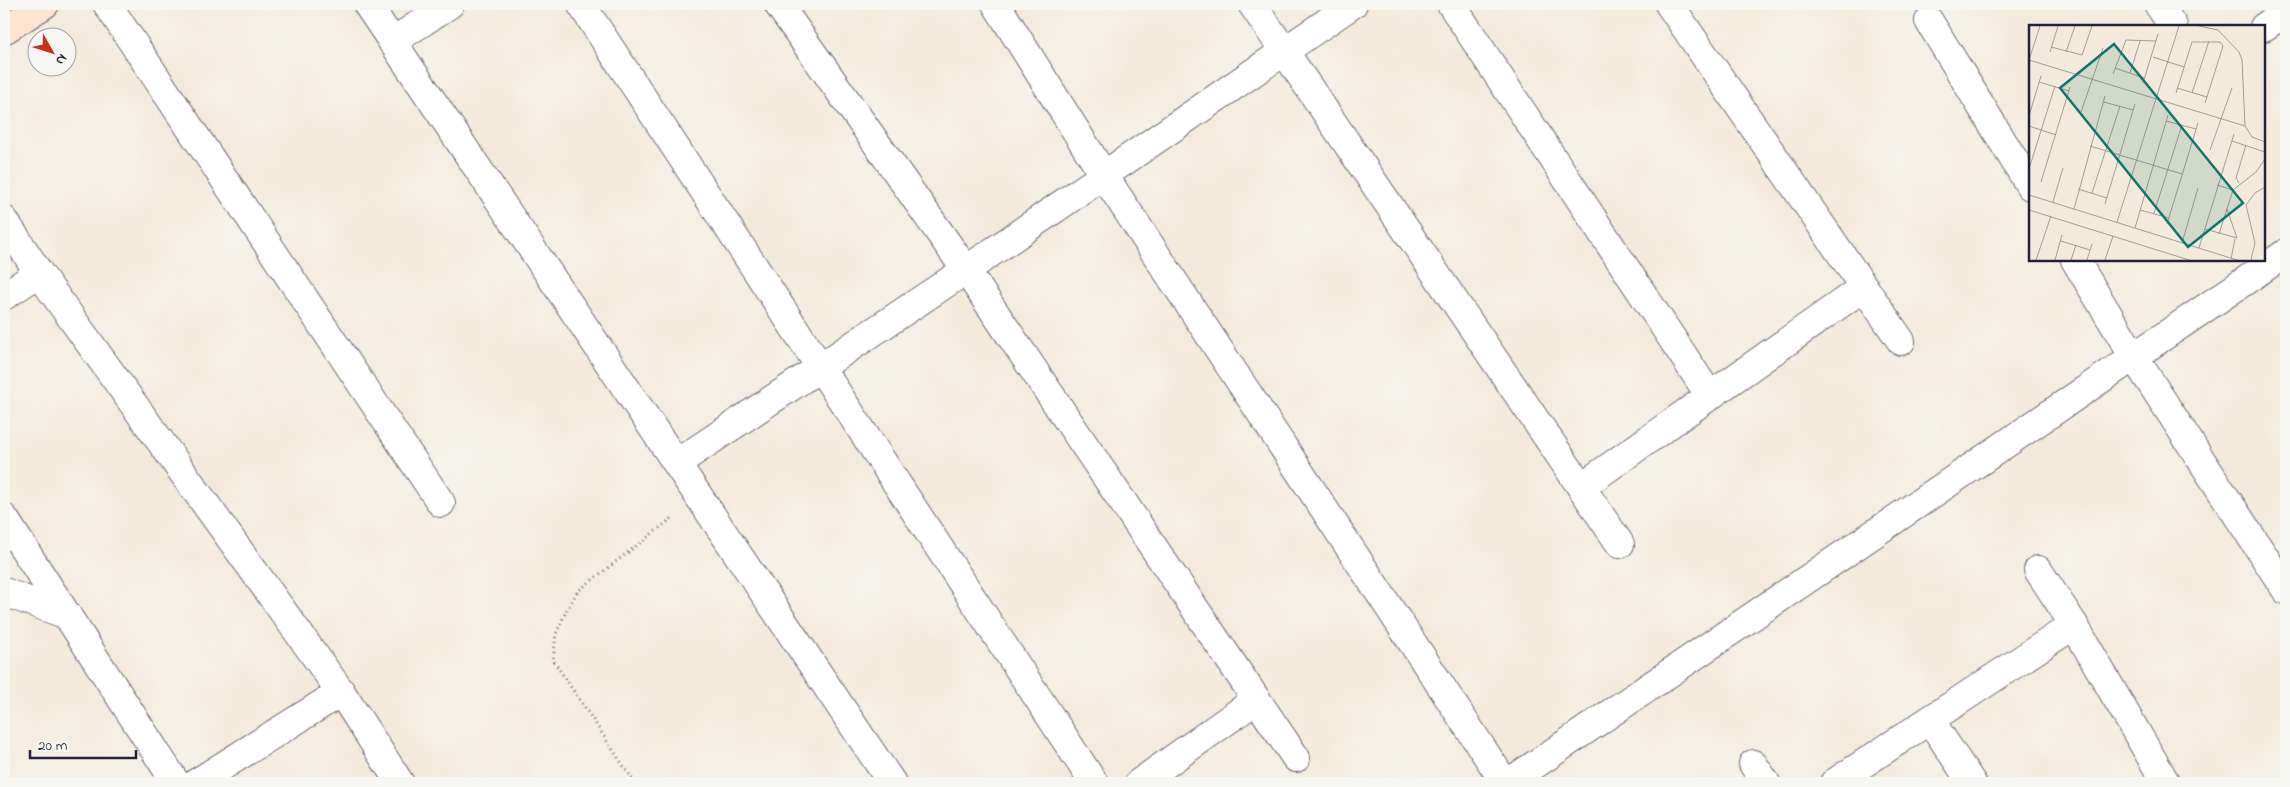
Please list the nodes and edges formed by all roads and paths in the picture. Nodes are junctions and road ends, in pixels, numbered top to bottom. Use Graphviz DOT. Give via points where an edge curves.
graph roads {
  1 [pos="45,4"];
  2 [pos="107,4"];
  3 [pos="367,4"];
  4 [pos="450,4"];
  5 [pos="581,4"];
  6 [pos="778,4"];
  7 [pos="996,4"];
  8 [pos="1252,4"];
  9 [pos="1353,4"];
  10 [pos="1451,4"];
  11 [pos="1669,4"];
  12 [pos="2158,4"];
  13 [pos="2286,12"];
  14 [pos="1929,21"];
  15 [pos="2173,25"];
  16 [pos="2265,26"];
  17 [pos="4,30"];
  18 [pos="392,42"];
  19 [pos="1284,51"];
  20 [pos="1103,174"];
  21 [pos="2029,184"];
  22 [pos="4,220"];
  23 [pos="2286,253"];
  24 [pos="2076,261"];
  25 [pos="966,270"];
  26 [pos="38,273"];
  27 [pos="1864,287"];
  28 [pos="4,296"];
  29 [pos="1901,341"];
  30 [pos="2134,357"];
  31 [pos="819,368"];
  32 [pos="1710,396"];
  33 [pos="677,463"];
  34 [pos="1581,487"];
  35 [pos="699,497"];
  36 [pos="441,503"];
  37 [pos="4,518"];
  38 [pos="1620,544"];
  39 [pos="2038,570"];
  40 [pos="2286,590"];
  41 [pos="4,592"];
  42 [pos="67,615"];
  43 [pos="2074,625"];
  44 [pos="341,692"];
  45 [pos="1256,700"];
  46 [pos="1930,720"];
  47 [pos="1296,758"];
  48 [pos="176,783"];
  49 [pos="196,783"];
  50 [pos="400,783"];
  51 [pos="635,783"];
  52 [pos="892,783"];
  53 [pos="1094,783"];
  54 [pos="1139,783"];
  55 [pos="1507,783"];
  56 [pos="1834,783"];
  57 [pos="1972,783"];
  58 [pos="2166,783"];
  1 -- 17 [label="street"];
  2 -- 36 [label="street"];
  3 -- 18 [label="street"];
  4 -- 18 [label="street"];
  5 -- 31 [label="street"];
  6 -- 25 [label="street"];
  7 -- 20 [label="street"];
  8 -- 19 [label="street"];
  9 -- 19 [label="street"];
  10 -- 32 [label="street"];
  11 -- 27 [label="street"];
  12 -- 15 [label="street"];
  13 -- 16 [label="street"];
  14 -- 21 [label="street"];
  18 -- 33 [label="street"];
  19 -- 20 [label="street"];
  19 -- 34 [label="street"];
  20 -- 25 [label="street"];
  20 -- 55 [label="street"];
  22 -- 26 [label="street"];
  23 -- 30 [label="street"];
  24 -- 30 [label="street"];
  25 -- 31 [label="street"];
  25 -- 45 [label="street"];
  26 -- 28 [label="street"];
  26 -- 44 [label="street"];
  27 -- 29 [label="street"];
  27 -- 32 [label="street"];
  30 -- 40 [label="street"];
  30 -- 55 [label="street"];
  31 -- 33 [label="street"];
  31 -- 53 [label="street"];
  32 -- 34 [label="street"];
  33 -- 35 [label="street"];
  34 -- 38 [label="street"];
  35 -- 51 [label="path" via="578,591 556,634 553,660"];
  35 -- 52 [label="street"];
  37 -- 42 [label="street"];
  39 -- 43 [label="street"];
  41 -- 42 [label="street"];
  42 -- 48 [label="street"];
  43 -- 46 [label="street"];
  43 -- 58 [label="street"];
  44 -- 49 [label="street"];
  44 -- 50 [label="street"];
  45 -- 47 [label="street"];
  45 -- 54 [label="street"];
  46 -- 56 [label="street"];
  46 -- 57 [label="street"];
}
